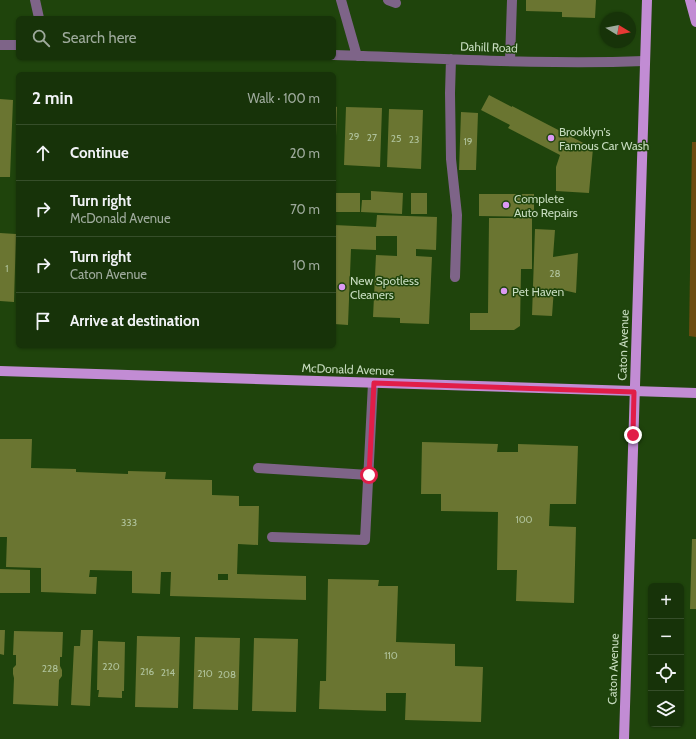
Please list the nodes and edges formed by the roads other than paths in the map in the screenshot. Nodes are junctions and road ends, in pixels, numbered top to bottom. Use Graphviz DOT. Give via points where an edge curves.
graph roads {
  1 [pos="35,0"];
  2 [pos="341,0"];
  3 [pos="512,0"];
  4 [pos="647,0"];
  5 [pos="690,0"];
  6 [pos="39,16"];
  7 [pos="696,22"];
  8 [pos="0,45"];
  9 [pos="16,45"];
  10 [pos="336,55"];
  11 [pos="358,56"];
  12 [pos="451,59"];
  13 [pos="510,61"];
  14 [pos="644,61"];
  15 [pos="454,278"];
  16 [pos="0,371"];
  17 [pos="374,383"];
  18 [pos="634,392"];
  19 [pos="696,393"];
  20 [pos="258,468"];
  21 [pos="369,475"];
  22 [pos="272,537"];
  23 [pos="624,739"];
  1 -- 6 [label="street"];
  2 -- 11 [label="street"];
  3 -- 13 [label="street"];
  4 -- 14 [label="main road, Caton Avenue"];
  5 -- 7 [label="main road"];
  8 -- 9 [label="street"];
  10 -- 11 [label="street, Dahill Road"];
  11 -- 12 [label="street, Dahill Road"];
  12 -- 13 [label="street, Dahill Road"];
  12 -- 15 [label="street" via="451,159 457,215"];
  13 -- 14 [label="street, Dahill Road"];
  14 -- 18 [label="main road, Caton Avenue"];
  16 -- 17 [label="main road, McDonald Avenue"];
  17 -- 18 [label="main road, McDonald Avenue"];
  17 -- 21 [label="street"];
  18 -- 19 [label="main road, McDonald Avenue"];
  18 -- 23 [label="main road, Caton Avenue"];
  20 -- 21 [label="street"];
  21 -- 22 [label="street" via="365,540"];
}
